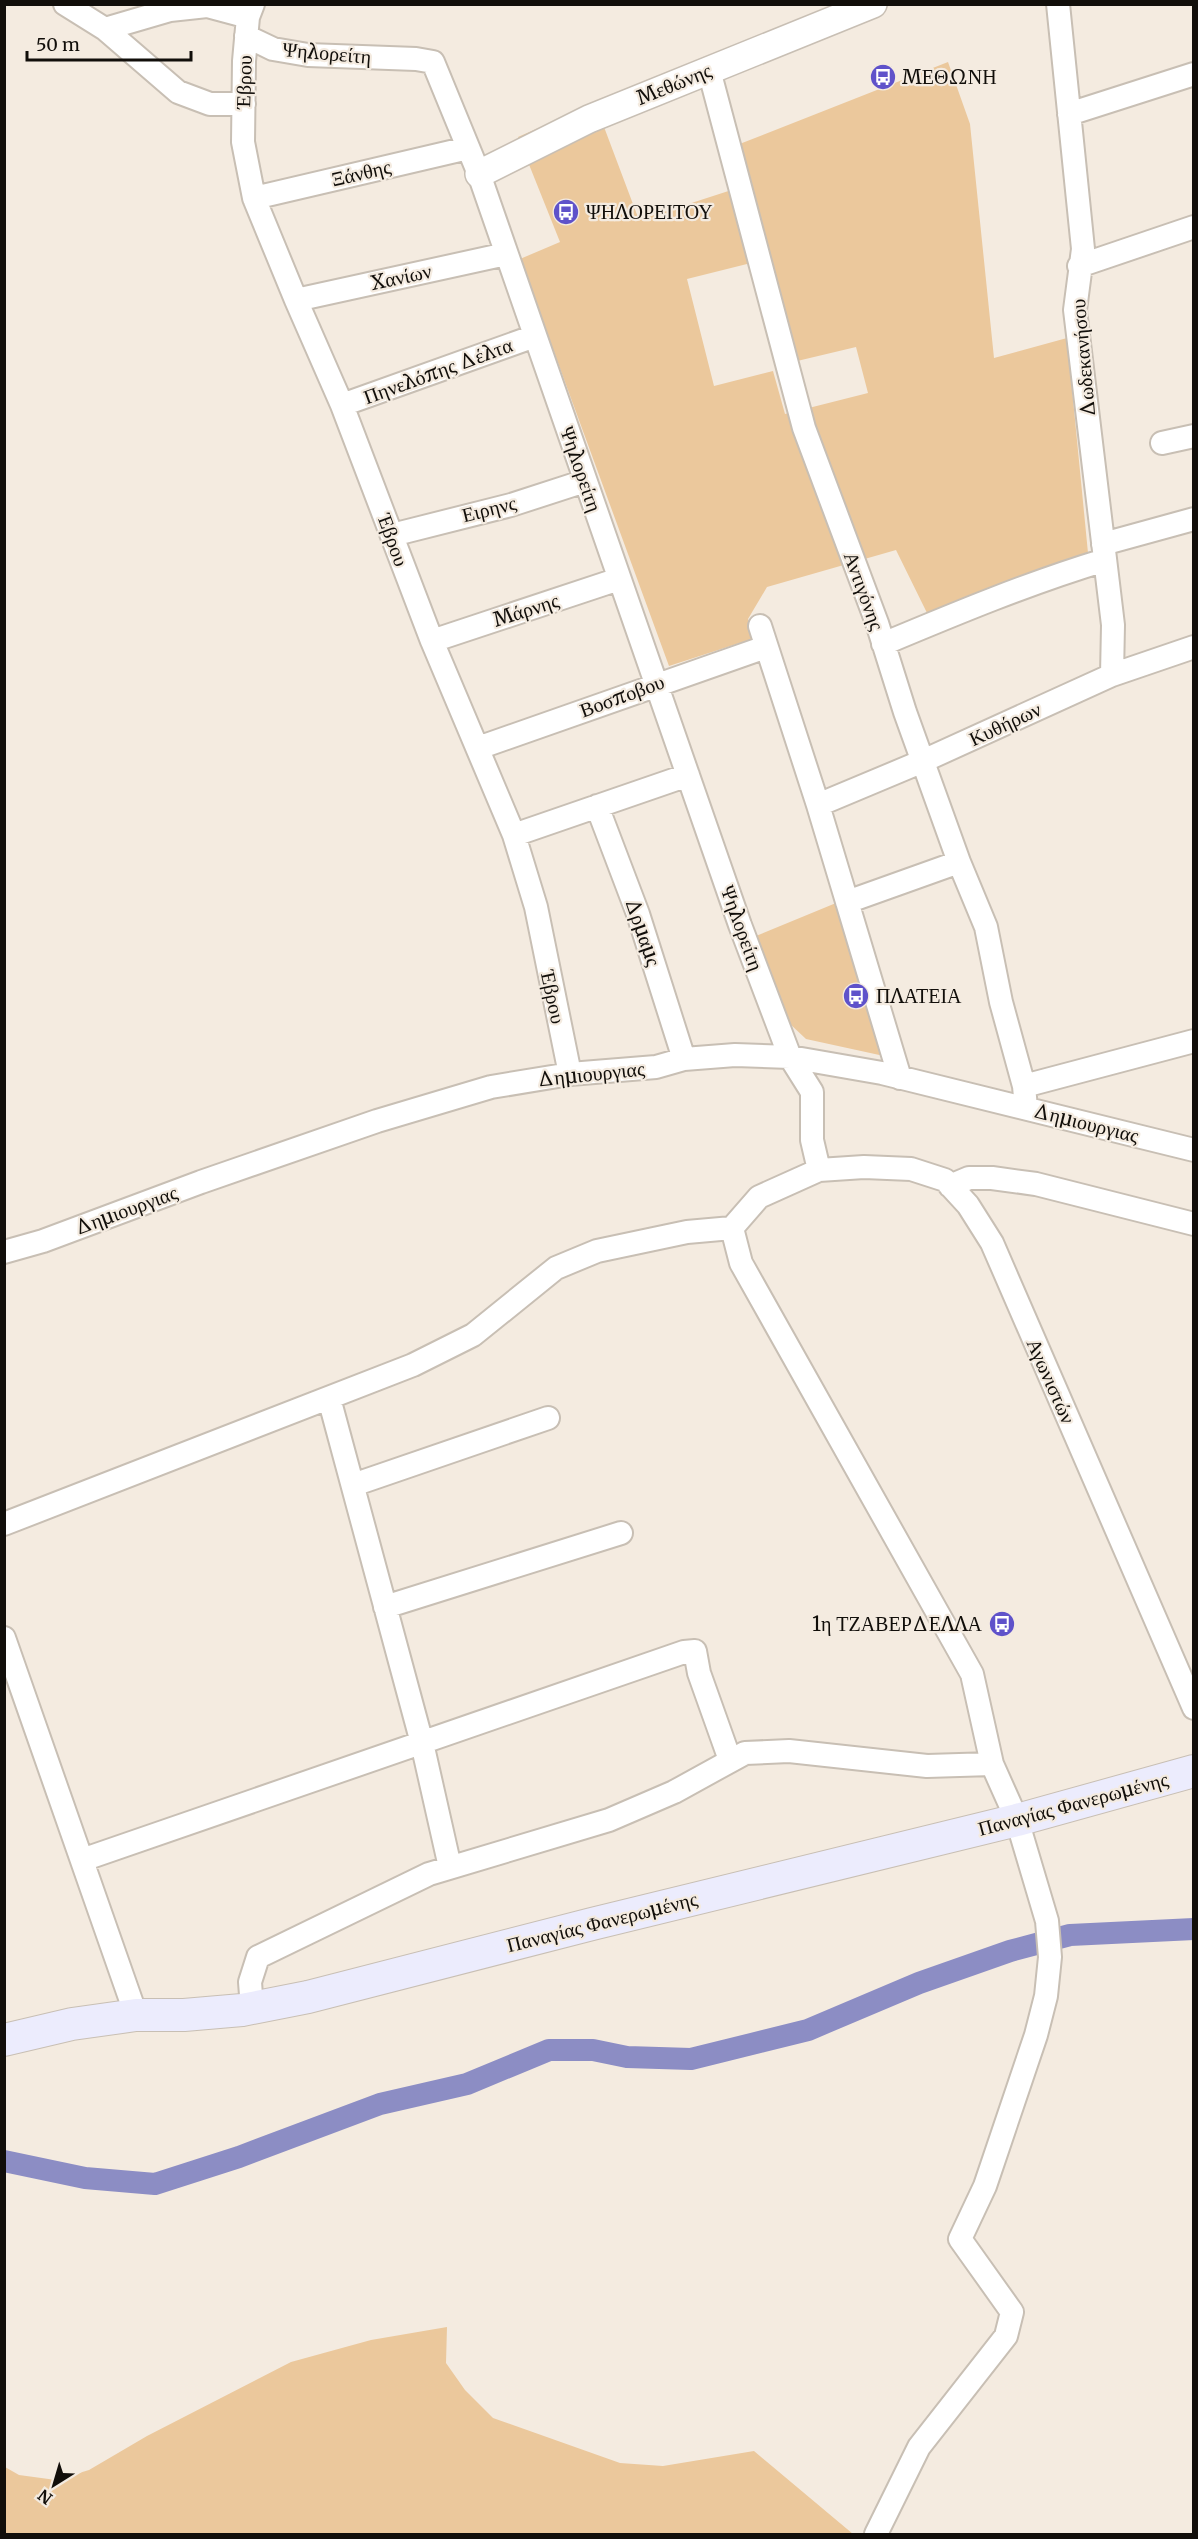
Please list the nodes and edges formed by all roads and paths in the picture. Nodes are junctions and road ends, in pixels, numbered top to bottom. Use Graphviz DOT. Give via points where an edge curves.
graph roads {
  1 [pos="65,4"];
  2 [pos="873,4"];
  3 [pos="1058,4"];
  4 [pos="249,19"];
  5 [pos="105,29"];
  6 [pos="709,70"];
  7 [pos="1194,74"];
  8 [pos="244,104"];
  9 [pos="1069,114"];
  10 [pos="468,148"];
  11 [pos="479,174"];
  12 [pos="254,198"];
  13 [pos="1194,227"];
  14 [pos="506,254"];
  15 [pos="1079,266"];
  16 [pos="296,300"];
  17 [pos="535,336"];
  18 [pos="342,405"];
  19 [pos="1194,436"];
  20 [pos="1162,443"];
  21 [pos="585,480"];
  22 [pos="1194,519"];
  23 [pos="392,535"];
  24 [pos="1104,552"];
  25 [pos="620,579"];
  26 [pos="432,640"];
  27 [pos="884,644"];
  28 [pos="1194,647"];
  29 [pos="1112,675"];
  30 [pos="657,683"];
  31 [pos="478,748"];
  32 [pos="923,761"];
  33 [pos="688,775"];
  34 [pos="818,805"];
  35 [pos="597,806"];
  36 [pos="514,835"];
  37 [pos="960,862"];
  38 [pos="847,902"];
  39 [pos="1194,1041"];
  40 [pos="790,1057"];
  41 [pos="684,1059"];
  42 [pos="570,1074"];
  43 [pos="900,1078"];
  44 [pos="1025,1097"];
  45 [pos="1194,1150"];
  46 [pos="819,1170"];
  47 [pos="950,1186"];
  48 [pos="1194,1224"];
  49 [pos="732,1228"];
  50 [pos="4,1252"];
  51 [pos="329,1398"];
  52 [pos="548,1418"];
  53 [pos="353,1485"];
  54 [pos="4,1524"];
  55 [pos="621,1533"];
  56 [pos="385,1607"];
  57 [pos="4,1638"];
  58 [pos="1194,1708"];
  59 [pos="422,1743"];
  60 [pos="730,1760"];
  61 [pos="992,1764"];
  62 [pos="1194,1771"];
  63 [pos="1017,1820"];
  64 [pos="82,1860"];
  65 [pos="450,1867"];
  66 [pos="252,2007"];
  67 [pos="136,2015"];
  68 [pos="4,2040"];
  69 [pos="876,2535"];
  1 -- 5 [label="street"];
  2 -- 6 [label="street, Μεθώνης"];
  3 -- 9 [label="street, Δωδεκανήσου"];
  4 -- 5 [label="street" via="207,6 170,10"];
  4 -- 8 [label="street, Έβρου"];
  4 -- 10 [label="street, Ψηλορείτη" via="273,49 308,56 433,62"];
  5 -- 8 [label="street" via="178,92 210,104"];
  6 -- 11 [label="street, Μεθώνης" via="589,119"];
  6 -- 27 [label="street, Αντιγόνης" via="804,428"];
  7 -- 9 [label="street"];
  8 -- 12 [label="street, Έβρου" via="243,142"];
  9 -- 15 [label="street, Δωδεκανήσου" via="1083,249"];
  10 -- 11 [label="street, Ψηλορείτη"];
  10 -- 12 [label="street, Ξάνθης"];
  11 -- 14 [label="street, Ψηλορείτη"];
  12 -- 16 [label="street, Έβρου"];
  13 -- 15 [label="street"];
  14 -- 16 [label="street, Χανίων"];
  14 -- 17 [label="street, Ψηλορείτη"];
  15 -- 24 [label="street, Δωδεκανήσου" via="1076,310"];
  16 -- 18 [label="street, Έβρου"];
  17 -- 18 [label="street, Πηνελόπης Δέλτα"];
  17 -- 21 [label="street, Ψηλορείτη"];
  18 -- 23 [label="street, Έβρου"];
  19 -- 20 [label="street"];
  21 -- 23 [label="street, Ειρηνς" via="511,505"];
  21 -- 25 [label="street, Ψηλορείτη"];
  22 -- 24 [label="street"];
  23 -- 26 [label="street, Έβρου"];
  24 -- 27 [label="street"];
  24 -- 29 [label="street, Δωδεκανήσου" via="1113,625"];
  25 -- 26 [label="street, Μάρνης"];
  25 -- 30 [label="street, Ψηλορείτη"];
  26 -- 31 [label="street, Έβρου"];
  27 -- 32 [label="street, Αντιγόνης"];
  28 -- 29 [label="street, Κυθήρων"];
  29 -- 32 [label="street, Κυθήρων"];
  30 -- 31 [label="street, Βοσποβου"];
  30 -- 33 [label="street, Ψηλορείτη"];
  30 -- 34 [label="street, Βοσποβου" via="763,636"];
  31 -- 36 [label="street, Έβρου"];
  32 -- 34 [label="street, Κυθήρων"];
  32 -- 37 [label="street, Αντιγόνης"];
  33 -- 35 [label="street"];
  33 -- 40 [label="street, Ψηλορείτη"];
  34 -- 38 [label="street"];
  35 -- 36 [label="street"];
  35 -- 41 [label="street, Δρμαμς" via="638,914"];
  36 -- 42 [label="street, Έβρου" via="536,907"];
  37 -- 38 [label="street"];
  37 -- 44 [label="street, Αντιγόνης" via="986,927"];
  38 -- 43 [label="street"];
  39 -- 44 [label="street"];
  40 -- 41 [label="street, Δημιουργιας"];
  40 -- 43 [label="street, Δημιουργιας"];
  40 -- 46 [label="street, Ψηλορείτη" via="812,1092 812,1140"];
  41 -- 42 [label="street, Δημιουργιας" via="656,1067"];
  42 -- 50 [label="street, Δημιουργιας" via="491,1087 377,1121"];
  43 -- 44 [label="street, Δημιουργιας"];
  44 -- 45 [label="street, Δημιουργιας"];
  46 -- 47 [label="street, Αγωνιστών" via="911,1169 945,1180"];
  46 -- 49 [label="street" via="759,1197"];
  47 -- 48 [label="street" via="969,1178 1036,1184"];
  47 -- 58 [label="street, Αγωνιστών" via="968,1205 992,1243"];
  49 -- 51 [label="street" via="687,1232 597,1251 556,1268 473,1335 413,1365"];
  49 -- 61 [label="street" via="741,1263 972,1674"];
  51 -- 53 [label="street"];
  51 -- 54 [label="street"];
  52 -- 53 [label="street"];
  53 -- 56 [label="street"];
  55 -- 56 [label="street"];
  56 -- 59 [label="street"];
  57 -- 64 [label="street"];
  59 -- 60 [label="street" via="695,1651"];
  59 -- 64 [label="street"];
  59 -- 65 [label="street"];
  60 -- 61 [label="street" via="745,1753 789,1751 927,1766"];
  60 -- 65 [label="street" via="674,1792 609,1820"];
  61 -- 63 [label="street"];
  62 -- 63 [label="main road, Παναγίας Φανερωμένης"];
  63 -- 66 [label="main road, Παναγίας Φανερωμένης" via="308,1997"];
  63 -- 69 [label="street" via="1047,1921 1050,1957 1046,1996 985,2186 960,2239 1012,2312 1006,2336 919,2447"];
  64 -- 67 [label="street"];
  65 -- 66 [label="street" via="258,1957 250,1982"];
  66 -- 67 [label="main road, Παναγίας Φανερωμένης" via="184,2015"];
  67 -- 68 [label="main road, Παναγίας Φανερωμένης" via="72,2024"];
}
